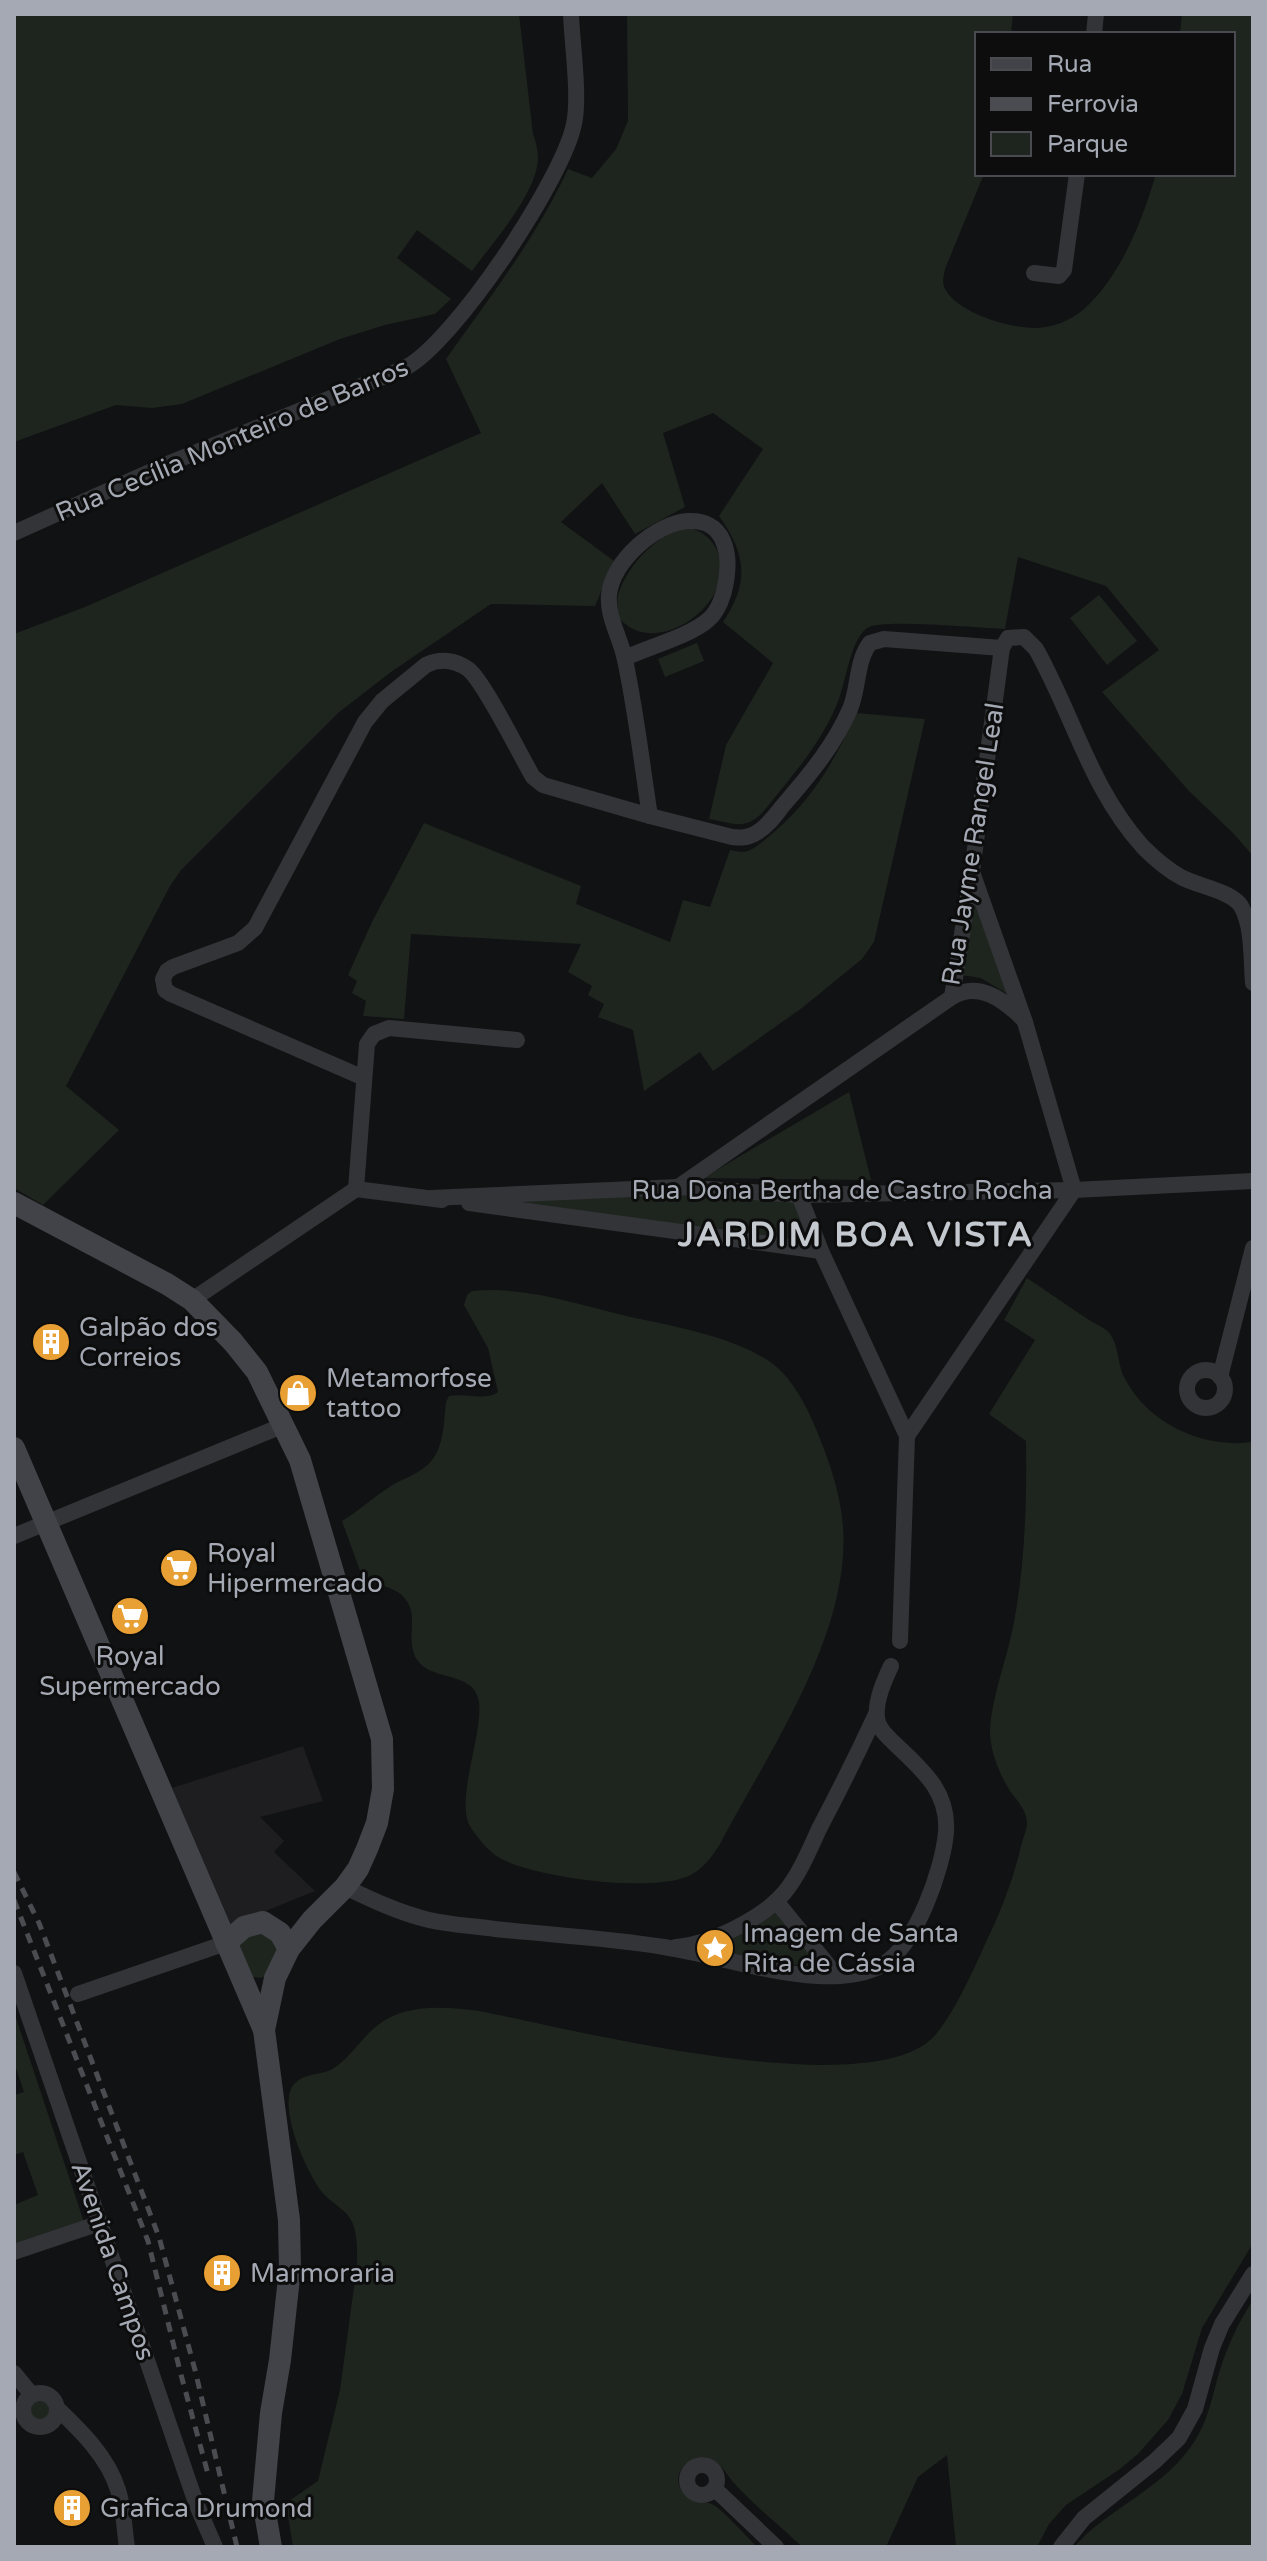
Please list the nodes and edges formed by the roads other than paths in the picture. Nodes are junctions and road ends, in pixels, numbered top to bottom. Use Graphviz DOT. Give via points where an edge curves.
graph roads {
  1 [pos="571,14"];
  2 [pos="1077,176"];
  3 [pos="1034,273"];
  4 [pos="14,533"];
  5 [pos="1002,648"];
  6 [pos="625,658"];
  7 [pos="650,816"];
  8 [pos="972,871"];
  9 [pos="1253,983"];
  10 [pos="952,997"];
  11 [pos="1025,1022"];
  12 [pos="517,1040"];
  13 [pos="364,1078"];
  14 [pos="1253,1181"];
  15 [pos="678,1187"];
  16 [pos="356,1189"];
  17 [pos="1074,1190"];
  18 [pos="799,1195"];
  19 [pos="431,1198"];
  20 [pos="14,1203"];
  21 [pos="1253,1248"];
  22 [pos="821,1251"];
  23 [pos="192,1300"];
  24 [pos="1220,1377"];
  25 [pos="284,1425"];
  26 [pos="907,1436"];
  27 [pos="14,1448"];
  28 [pos="45,1522"];
  29 [pos="14,1536"];
  30 [pos="900,1641"];
  31 [pos="891,1666"];
  32 [pos="877,1718"];
  33 [pos="345,1887"];
  34 [pos="776,1901"];
  35 [pos="226,1943"];
  36 [pos="666,1947"];
  37 [pos="289,1949"];
  38 [pos="14,1973"];
  39 [pos="239,1976"];
  40 [pos="837,1976"];
  41 [pos="275,1978"];
  42 [pos="78,1994"];
  43 [pos="264,2030"];
  44 [pos="100,2223"];
  45 [pos="14,2252"];
  46 [pos="1253,2274"];
  47 [pos="14,2373"];
  48 [pos="32,2395"];
  49 [pos="55,2415"];
  50 [pos="20,2418"];
  51 [pos="715,2489"];
  52 [pos="269,2546"];
  53 [pos="127,2547"];
  54 [pos="215,2547"];
  55 [pos="776,2547"];
  56 [pos="1061,2547"];
  1 -- 4 [label="street, Rua Cecília Monteiro de Barros" via="571,134 544,194 473,299 427,352 405,368"];
  2 -- 3 [label="street" via="1063,274"];
  5 -- 7 [label="street" via="873,641 837,735 764,828 751,836 732,837"];
  5 -- 8 [label="street, Rua Jayme Rangel Leal"];
  5 -- 9 [label="street" via="1008,638 1017,636 1036,649 1100,788 1143,846 1183,878 1235,898 1248,928"];
  6 -- 6 [label="street" via="609,607 609,590 620,569 638,545 662,528 693,521 710,525 721,535 728,557 722,598 707,621"];
  6 -- 7 [label="street"];
  7 -- 13 [label="street" via="537,781 476,677 461,665 430,663 382,701 365,722 255,928 238,943 173,967 163,979 171,994"];
  8 -- 10 [label="street, Rua Jayme Rangel Leal"];
  8 -- 11 [label="street"];
  10 -- 11 [label="street" via="968,989 981,990"];
  10 -- 15 [label="street, Rua Jayme Rangel Leal"];
  11 -- 17 [label="street"];
  12 -- 13 [label="street" via="384,1029 369,1041"];
  13 -- 16 [label="street"];
  14 -- 17 [label="street, Rua Dona Bertha de Castro Rocha"];
  15 -- 18 [label="street, Rua Dona Bertha de Castro Rocha"];
  15 -- 19 [label="street, Rua Dona Bertha de Castro Rocha"];
  16 -- 19 [label="street"];
  16 -- 23 [label="street"];
  17 -- 18 [label="street, Rua Dona Bertha de Castro Rocha"];
  17 -- 26 [label="street"];
  18 -- 22 [label="street"];
  19 -- 22 [label="street"];
  20 -- 23 [label="main road"];
  21 -- 24 [label="street"];
  22 -- 26 [label="street"];
  23 -- 25 [label="main road" via="257,1372"];
  25 -- 28 [label="street"];
  25 -- 33 [label="main road" via="300,1460 382,1739 377,1823"];
  26 -- 30 [label="street"];
  27 -- 28 [label="main road"];
  28 -- 29 [label="street"];
  28 -- 35 [label="main road"];
  31 -- 32 [label="street"];
  32 -- 34 [label="street" via="795,1877"];
  32 -- 40 [label="street" via="881,1730 934,1784 946,1830 931,1890 907,1941 884,1964"];
  33 -- 36 [label="street" via="430,1921"];
  33 -- 37 [label="main road"];
  34 -- 36 [label="street" via="711,1938"];
  34 -- 40 [label="street"];
  35 -- 37 [label="main road" via="244,1927 263,1922 280,1933"];
  35 -- 39 [label="main road"];
  35 -- 42 [label="street"];
  36 -- 40 [label="street" via="778,1971"];
  37 -- 41 [label="main road"];
  38 -- 44 [label="street, Avenida Campos"];
  39 -- 41 [label="main road" via="254,1983"];
  39 -- 43 [label="main road"];
  41 -- 43 [label="main road"];
  43 -- 52 [label="main road" via="289,2220 290,2269 263,2501"];
  44 -- 45 [label="street"];
  44 -- 54 [label="street, Avenida Campos"];
  46 -- 56 [label="street" via="1222,2324 1195,2409 1179,2438 1084,2518"];
  47 -- 48 [label="street"];
  48 -- 49 [label="street" via="48,2395"];
  48 -- 50 [label="street"];
  49 -- 50 [label="street" via="38,2427"];
  49 -- 53 [label="street" via="83,2435 105,2463 117,2486"];
  51 -- 55 [label="street"];
}
